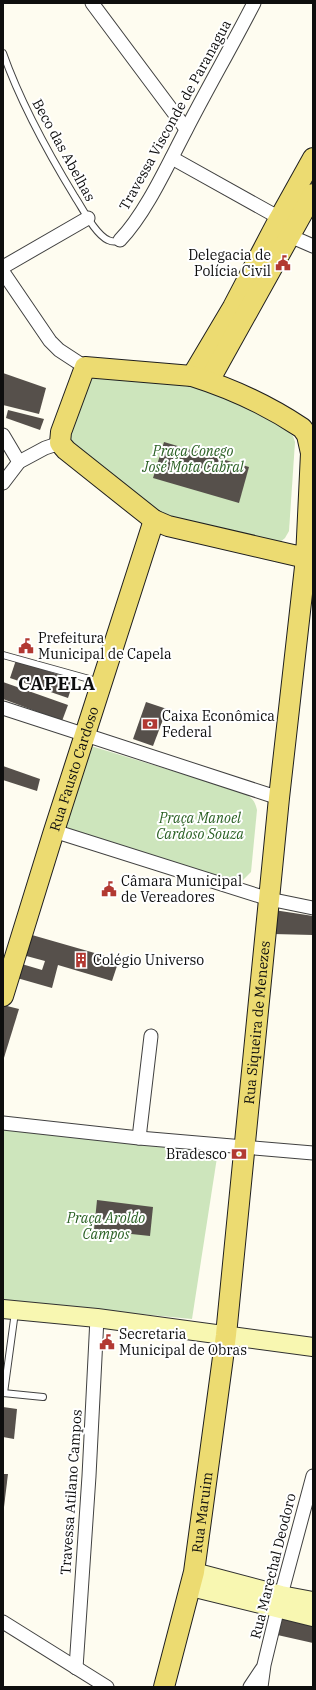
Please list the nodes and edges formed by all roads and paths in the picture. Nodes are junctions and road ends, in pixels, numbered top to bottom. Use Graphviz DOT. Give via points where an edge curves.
graph roads {
  1 [pos="92,3"];
  2 [pos="254,3"];
  3 [pos="3,53"];
  4 [pos="186,129"];
  5 [pos="172,158"];
  6 [pos="313,158"];
  7 [pos="313,194"];
  8 [pos="88,218"];
  9 [pos="285,228"];
  10 [pos="120,240"];
  11 [pos="313,246"];
  12 [pos="3,267"];
  13 [pos="3,272"];
  14 [pos="85,367"];
  15 [pos="201,378"];
  16 [pos="3,435"];
  17 [pos="60,442"];
  18 [pos="19,462"];
  19 [pos="3,483"];
  20 [pos="154,520"];
  21 [pos="309,558"];
  22 [pos="3,655"];
  23 [pos="102,683"];
  24 [pos="3,708"];
  25 [pos="86,734"];
  26 [pos="279,798"];
  27 [pos="54,832"];
  28 [pos="269,899"];
  29 [pos="313,908"];
  30 [pos="3,996"];
  31 [pos="151,1036"];
  32 [pos="3,1123"];
  33 [pos="139,1138"];
  34 [pos="245,1146"];
  35 [pos="313,1153"];
  36 [pos="9,1309"];
  37 [pos="97,1318"];
  38 [pos="226,1335"];
  39 [pos="313,1347"];
  40 [pos="4,1393"];
  41 [pos="43,1397"];
  42 [pos="313,1476"];
  43 [pos="192,1579"];
  44 [pos="313,1601"];
  45 [pos="279,1602"];
  46 [pos="313,1617"];
  47 [pos="3,1622"];
  48 [pos="264,1665"];
  49 [pos="76,1668"];
  50 [pos="107,1687"];
  51 [pos="164,1687"];
  52 [pos="250,1687"];
  53 [pos="261,1687"];
  1 -- 4 [label="street"];
  2 -- 4 [label="street, Travessa Visconde de Paranagua"];
  3 -- 8 [label="lane, Beco das Abelhas" via="35,126"];
  4 -- 5 [label="street, Travessa Visconde de Paranagua"];
  5 -- 9 [label="street"];
  5 -- 10 [label="street, Travessa Visconde de Paranagua" via="141,211"];
  6 -- 9 [label="main road"];
  7 -- 9 [label="main road"];
  8 -- 10 [label="lane, Beco das Abelhas" via="107,240"];
  8 -- 12 [label="street"];
  9 -- 11 [label="street"];
  9 -- 15 [label="main road" via="233,307"];
  13 -- 14 [label="street" via="50,341"];
  14 -- 15 [label="main road"];
  14 -- 17 [label="main road" via="61,432"];
  15 -- 21 [label="main road" via="255,402 296,424 307,434 311,452"];
  16 -- 18 [label="street"];
  17 -- 18 [label="street"];
  17 -- 20 [label="main road" via="66,450"];
  18 -- 19 [label="street"];
  20 -- 21 [label="main road" via="168,526"];
  20 -- 23 [label="main road, Rua Fausto Cardoso"];
  21 -- 26 [label="main road"];
  22 -- 23 [label="lane"];
  23 -- 25 [label="main road, Rua Fausto Cardoso"];
  24 -- 25 [label="street"];
  25 -- 26 [label="street"];
  25 -- 27 [label="main road, Rua Fausto Cardoso"];
  26 -- 28 [label="main road"];
  27 -- 28 [label="street"];
  27 -- 30 [label="main road, Rua Fausto Cardoso"];
  28 -- 29 [label="street"];
  28 -- 34 [label="main road, Rua Siqueira de Menezes"];
  31 -- 33 [label="street"];
  32 -- 33 [label="street"];
  33 -- 34 [label="street"];
  34 -- 35 [label="street"];
  34 -- 38 [label="main road"];
  36 -- 37 [label="street"];
  36 -- 40 [label="lane"];
  37 -- 38 [label="street"];
  37 -- 49 [label="street, Travessa Atilano Campos"];
  38 -- 39 [label="street"];
  38 -- 43 [label="main road, Rua Maruim"];
  40 -- 41 [label="lane"];
  42 -- 45 [label="street, Rua Marechal Deodoro"];
  43 -- 45 [label="street"];
  43 -- 51 [label="main road, Rua Maruim"];
  44 -- 45 [label="street"];
  45 -- 46 [label="street"];
  45 -- 48 [label="street, Rua Marechal Deodoro"];
  47 -- 49 [label="street"];
  48 -- 52 [label="street"];
  48 -- 53 [label="street"];
  49 -- 50 [label="street"];
}
